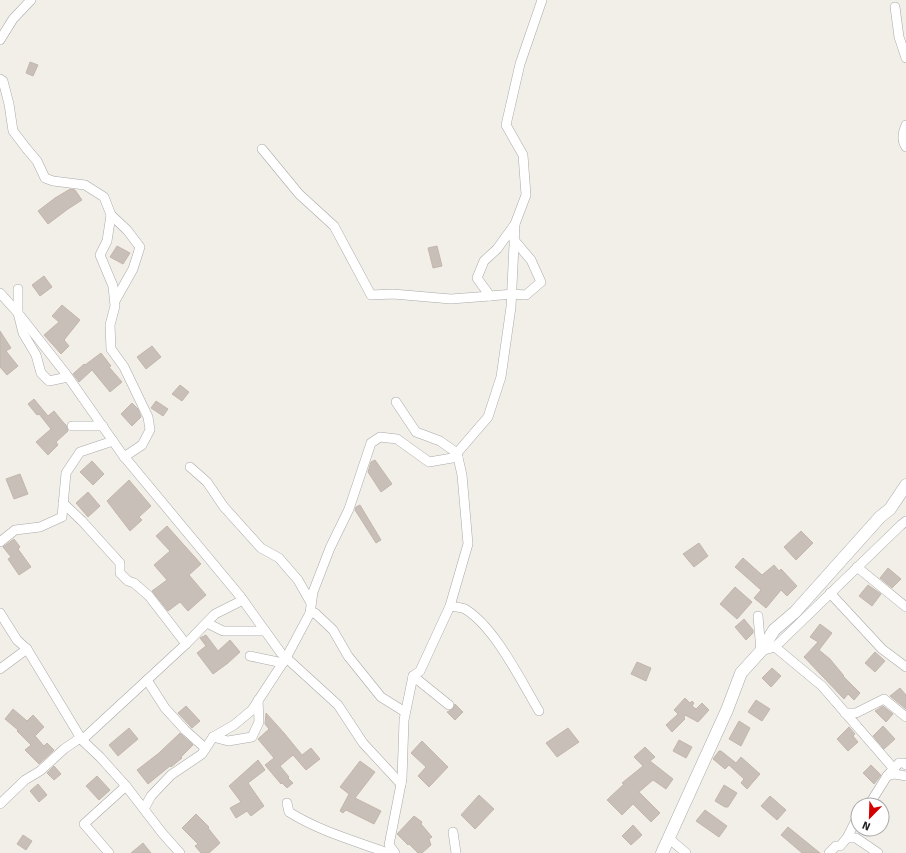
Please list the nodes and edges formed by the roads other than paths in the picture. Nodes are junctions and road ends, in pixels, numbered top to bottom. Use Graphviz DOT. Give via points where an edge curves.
graph roads {
  1 [pos="31,0"];
  2 [pos="542,0"];
  3 [pos="895,7"];
  4 [pos="0,40"];
  5 [pos="906,58"];
  6 [pos="0,79"];
  7 [pos="906,125"];
  8 [pos="906,147"];
  9 [pos="262,149"];
  10 [pos="111,215"];
  11 [pos="515,224"];
  12 [pos="514,240"];
  13 [pos="18,289"];
  14 [pos="0,293"];
  15 [pos="512,294"];
  16 [pos="490,296"];
  17 [pos="115,301"];
  18 [pos="18,313"];
  19 [pos="68,377"];
  20 [pos="396,402"];
  21 [pos="72,426"];
  22 [pos="103,426"];
  23 [pos="113,441"];
  24 [pos="457,455"];
  25 [pos="124,457"];
  26 [pos="190,467"];
  27 [pos="906,485"];
  28 [pos="63,503"];
  29 [pos="906,521"];
  30 [pos="0,542"];
  31 [pos="858,567"];
  32 [pos="830,593"];
  33 [pos="243,600"];
  34 [pos="311,603"];
  35 [pos="450,606"];
  36 [pos="906,607"];
  37 [pos="0,613"];
  38 [pos="310,613"];
  39 [pos="758,616"];
  40 [pos="207,623"];
  41 [pos="265,631"];
  42 [pos="186,644"];
  43 [pos="775,647"];
  44 [pos="27,649"];
  45 [pos="761,651"];
  46 [pos="250,656"];
  47 [pos="284,661"];
  48 [pos="906,667"];
  49 [pos="0,669"];
  50 [pos="413,676"];
  51 [pos="147,680"];
  52 [pos="258,700"];
  53 [pos="449,705"];
  54 [pos="539,711"];
  55 [pos="405,712"];
  56 [pos="846,712"];
  57 [pos="906,717"];
  58 [pos="213,737"];
  59 [pos="81,739"];
  60 [pos="205,748"];
  61 [pos="905,761"];
  62 [pos="894,769"];
  63 [pos="887,776"];
  64 [pos="906,776"];
  65 [pos="401,784"];
  66 [pos="126,786"];
  67 [pos="874,797"];
  68 [pos="287,802"];
  69 [pos="0,804"];
  70 [pos="144,809"];
  71 [pos="453,832"];
  72 [pos="850,832"];
  73 [pos="847,838"];
  74 [pos="672,842"];
  75 [pos="109,853"];
  76 [pos="180,853"];
  77 [pos="388,853"];
  78 [pos="395,853"];
  79 [pos="456,853"];
  80 [pos="662,853"];
  81 [pos="686,853"];
  82 [pos="829,853"];
  83 [pos="878,853"];
  1 -- 4 [label="street" via="12,19"];
  2 -- 11 [label="street" via="520,64 506,125 523,155 526,195"];
  3 -- 5 [label="street" via="899,37"];
  6 -- 10 [label="street" via="3,81 9,104 13,131 37,161 45,178 85,185 104,198"];
  7 -- 8 [label="street" via="903,134"];
  9 -- 16 [label="street" via="299,194 334,226 371,295 393,294 451,299"];
  10 -- 17 [label="street" via="107,241 100,255 113,286"];
  10 -- 17 [label="street" via="140,247"];
  11 -- 12 [label="street"];
  11 -- 16 [label="street" via="497,249 484,261 477,278"];
  12 -- 15 [label="street"];
  12 -- 15 [label="street" via="531,260 541,282 526,296"];
  13 -- 18 [label="street"];
  14 -- 18 [label="street"];
  15 -- 16 [label="street"];
  15 -- 24 [label="street" via="501,377 488,417"];
  17 -- 25 [label="street" via="110,325 112,349 145,410 150,430 142,445"];
  18 -- 19 [label="street"];
  18 -- 19 [label="street" via="23,333 36,355 41,373 49,381"];
  19 -- 22 [label="street"];
  20 -- 24 [label="street" via="416,432 440,441"];
  21 -- 22 [label="street"];
  22 -- 23 [label="street"];
  23 -- 25 [label="street"];
  23 -- 28 [label="street" via="80,452 66,474"];
  24 -- 34 [label="street" via="429,462 397,439 380,437 371,443 349,509 330,548"];
  24 -- 35 [label="street" via="462,475 468,544"];
  25 -- 33 [label="street"];
  26 -- 34 [label="street" via="207,482 224,507 261,548 279,558 298,580"];
  27 -- 45 [label="street" via="890,509 774,630"];
  28 -- 30 [label="street" via="62,517 40,527 15,530"];
  28 -- 42 [label="street" via="120,563 120,573 148,596"];
  29 -- 31 [label="street"];
  31 -- 32 [label="street"];
  31 -- 36 [label="street"];
  32 -- 43 [label="street"];
  32 -- 48 [label="street" via="882,648"];
  33 -- 40 [label="street" via="216,614"];
  33 -- 41 [label="street"];
  34 -- 38 [label="street"];
  35 -- 50 [label="street" via="420,671"];
  35 -- 54 [label="street" via="464,608 479,620 498,643"];
  37 -- 44 [label="street" via="17,640"];
  38 -- 47 [label="street"];
  38 -- 55 [label="street" via="315,614 333,630 348,656 381,697"];
  39 -- 45 [label="street"];
  40 -- 41 [label="street" via="223,631"];
  40 -- 42 [label="street"];
  41 -- 47 [label="street"];
  42 -- 51 [label="street"];
  43 -- 45 [label="street"];
  43 -- 56 [label="street" via="822,686"];
  44 -- 49 [label="street"];
  44 -- 59 [label="street"];
  45 -- 80 [label="street" via="741,673 727,710"];
  46 -- 47 [label="street"];
  47 -- 52 [label="street"];
  47 -- 65 [label="street" via="338,705 363,743"];
  50 -- 53 [label="street"];
  50 -- 55 [label="street"];
  51 -- 59 [label="street"];
  51 -- 60 [label="street" via="165,708"];
  52 -- 58 [label="street" via="252,710 234,726"];
  52 -- 58 [label="street" via="259,722 252,737 228,741"];
  55 -- 65 [label="street"];
  56 -- 57 [label="street" via="856,713 884,699"];
  56 -- 62 [label="street"];
  58 -- 60 [label="street"];
  59 -- 66 [label="street"];
  59 -- 69 [label="street" via="64,748"];
  60 -- 70 [label="street" via="202,754 166,780 151,796"];
  61 -- 62 [label="street"];
  62 -- 63 [label="street"];
  63 -- 64 [label="street"];
  63 -- 67 [label="street"];
  65 -- 78 [label="street" via="390,845"];
  66 -- 70 [label="street"];
  66 -- 75 [label="street" via="84,824"];
  68 -- 77 [label="street" via="290,812 303,821"];
  70 -- 76 [label="street"];
  71 -- 79 [label="street"];
  72 -- 73 [label="street"];
  73 -- 82 [label="street"];
  73 -- 83 [label="street" via="856,838"];
  74 -- 81 [label="street"];
}
